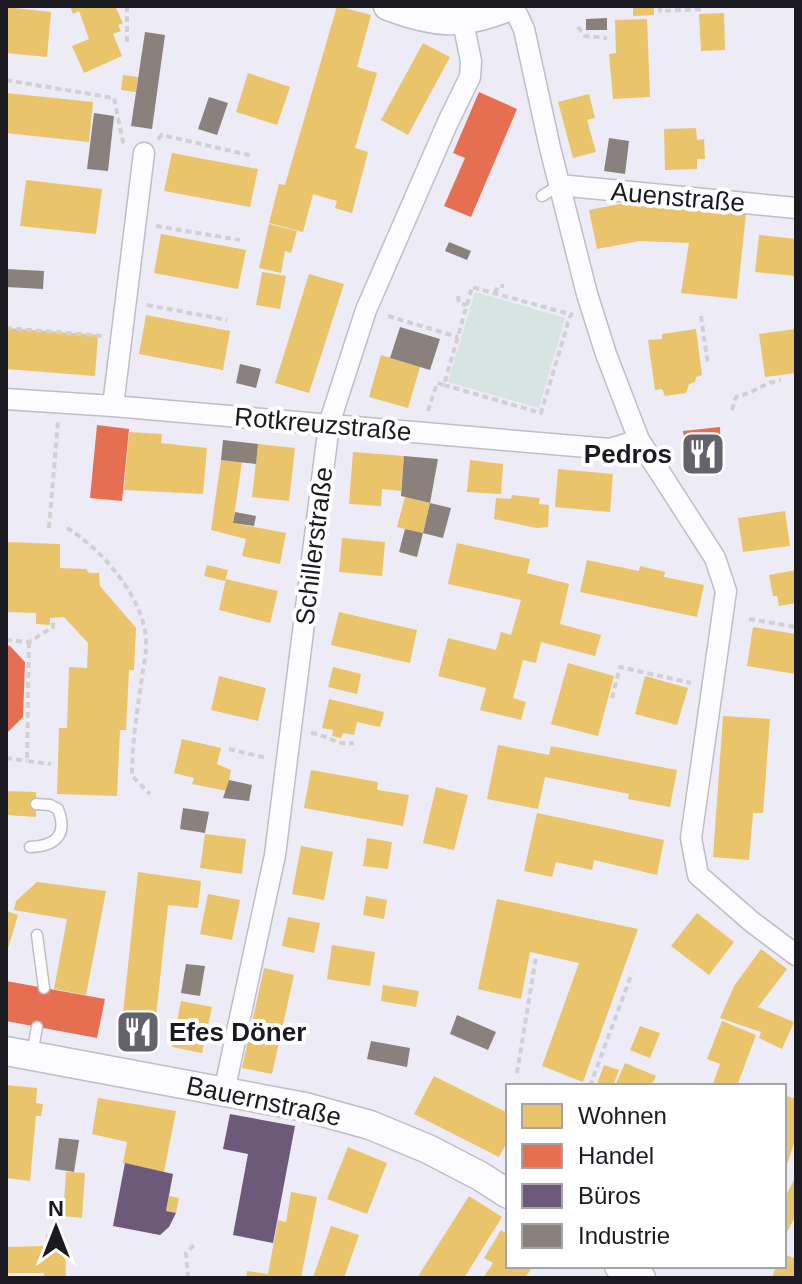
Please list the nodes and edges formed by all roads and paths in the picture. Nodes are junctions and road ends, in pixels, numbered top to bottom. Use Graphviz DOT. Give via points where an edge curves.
graph roads {
  1 [pos="127,6"];
  2 [pos="388,6"];
  3 [pos="511,6"];
  4 [pos="660,6"];
  5 [pos="705,9"];
  6 [pos="463,22"];
  7 [pos="578,27"];
  8 [pos="607,38"];
  9 [pos="127,44"];
  10 [pos="6,80"];
  11 [pos="144,153"];
  12 [pos="253,156"];
  13 [pos="551,191"];
  14 [pos="796,208"];
  15 [pos="135,223"];
  16 [pos="240,240"];
  17 [pos="504,286"];
  18 [pos="495,294"];
  19 [pos="458,296"];
  20 [pos="126,301"];
  21 [pos="467,305"];
  22 [pos="366,310"];
  23 [pos="701,316"];
  24 [pos="227,320"];
  25 [pos="6,328"];
  26 [pos="121,337"];
  27 [pos="458,337"];
  28 [pos="708,365"];
  29 [pos="781,380"];
  30 [pos="444,385"];
  31 [pos="6,399"];
  32 [pos="60,403"];
  33 [pos="113,406"];
  34 [pos="732,410"];
  35 [pos="329,424"];
  36 [pos="422,432"];
  37 [pos="639,440"];
  38 [pos="49,528"];
  39 [pos="67,528"];
  40 [pos="53,619"];
  41 [pos="749,619"];
  42 [pos="796,627"];
  43 [pos="6,640"];
  44 [pos="29,642"];
  45 [pos="712,688"];
  46 [pos="612,698"];
  47 [pos="291,734"];
  48 [pos="354,743"];
  49 [pos="229,749"];
  50 [pos="6,758"];
  51 [pos="27,761"];
  52 [pos="288,763"];
  53 [pos="51,764"];
  54 [pos="150,794"];
  55 [pos="36,804"];
  56 [pos="30,847"];
  57 [pos="37,935"];
  58 [pos="796,955"];
  59 [pos="536,957"];
  60 [pos="632,973"];
  61 [pos="44,988"];
  62 [pos="37,1027"];
  63 [pos="19,1053"];
  64 [pos="517,1073"];
  65 [pos="591,1084"];
  66 [pos="224,1092"];
  67 [pos="506,1193"];
  68 [pos="195,1244"];
  69 [pos="623,1268"];
  70 [pos="188,1278"];
  71 [pos="641,1278"];
  1 -- 9 [label="path"];
  2 -- 6 [label="main road" via="430,20"];
  3 -- 6 [label="main road"];
  3 -- 13 [label="street" via="524,29"];
  4 -- 5 [label="path" via="660,11"];
  6 -- 22 [label="street, Schillerstraße" via="470,77 389,276"];
  7 -- 8 [label="path" via="585,36"];
  10 -- 11 [label="path" via="114,98 123,142"];
  11 -- 12 [label="path" via="162,135"];
  11 -- 15 [label="street"];
  13 -- 14 [label="street, Auenstraße"];
  13 -- 37 [label="street"];
  15 -- 16 [label="path"];
  15 -- 20 [label="street"];
  17 -- 18 [label="path"];
  18 -- 21 [label="path" via="472,287"];
  18 -- 30 [label="path" via="570,316 541,413"];
  19 -- 21 [label="path" via="459,303"];
  20 -- 24 [label="path"];
  20 -- 26 [label="street"];
  21 -- 27 [label="path"];
  22 -- 27 [label="path"];
  22 -- 35 [label="street, Schillerstraße"];
  23 -- 28 [label="path"];
  25 -- 26 [label="path"];
  26 -- 33 [label="street"];
  27 -- 30 [label="path"];
  29 -- 34 [label="path" via="736,397"];
  30 -- 36 [label="path" via="437,383"];
  31 -- 32 [label="street, Rotkreuzstraße"];
  32 -- 33 [label="street, Rotkreuzstraße"];
  32 -- 38 [label="path"];
  33 -- 35 [label="street, Rotkreuzstraße"];
  35 -- 36 [label="street, Rotkreuzstraße"];
  35 -- 47 [label="street, Schillerstraße"];
  36 -- 37 [label="street, Rotkreuzstraße" via="610,449"];
  37 -- 45 [label="street" via="715,558 726,591"];
  39 -- 54 [label="path" via="104,558 142,622 146,640 132,776"];
  40 -- 44 [label="path" via="53,627"];
  41 -- 42 [label="path"];
  43 -- 44 [label="path"];
  44 -- 51 [label="path"];
  45 -- 46 [label="path" via="620,667"];
  45 -- 58 [label="street" via="691,838 698,875"];
  47 -- 48 [label="path" via="314,733 343,745"];
  47 -- 52 [label="street, Schillerstraße"];
  49 -- 52 [label="path"];
  50 -- 51 [label="path"];
  51 -- 53 [label="path"];
  52 -- 66 [label="street, Schillerstraße" via="275,855"];
  55 -- 56 [label="lane" via="58,809 61,832 45,846"];
  57 -- 61 [label="lane"];
  59 -- 64 [label="path"];
  60 -- 65 [label="path"];
  62 -- 63 [label="lane"];
  63 -- 66 [label="main road, Bauernstraße"];
  66 -- 67 [label="main road, Bauernstraße" via="370,1125 428,1149"];
  68 -- 70 [label="path" via="186,1253"];
  69 -- 71 [label="main road"];
}
